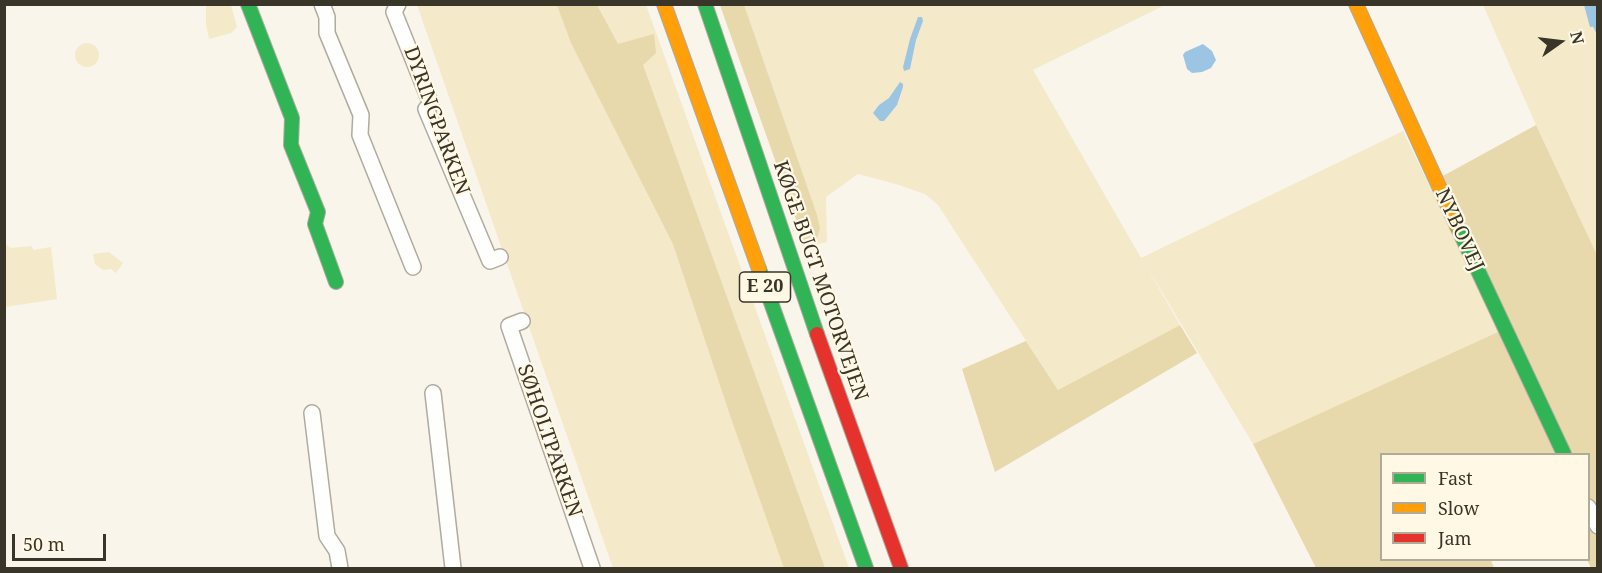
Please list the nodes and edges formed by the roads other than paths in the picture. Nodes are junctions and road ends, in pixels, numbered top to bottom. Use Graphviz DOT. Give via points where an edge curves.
graph roads {
  1 [pos="248,4"];
  2 [pos="322,4"];
  3 [pos="398,4"];
  4 [pos="664,4"];
  5 [pos="705,4"];
  6 [pos="1356,4"];
  7 [pos="500,257"];
  8 [pos="412,267"];
  9 [pos="336,282"];
  10 [pos="522,321"];
  11 [pos="433,393"];
  12 [pos="312,413"];
  13 [pos="1564,453"];
  14 [pos="1590,511"];
  15 [pos="1598,526"];
  16 [pos="340,568"];
  17 [pos="453,568"];
  18 [pos="592,568"];
  19 [pos="866,568"];
  20 [pos="901,568"];
  1 -- 9 [label="main road" via="292,118 291,145 318,212 315,224"];
  2 -- 8 [label="street" via="327,33 361,115 360,135"];
  3 -- 7 [label="street, DYRINGPARKEN" via="394,12 431,104 426,109 490,261"];
  4 -- 19 [label="main road, E 20"];
  5 -- 20 [label="main road, KØGE BUGT MOTORVEJEN / E 20" via="843,411"];
  6 -- 13 [label="main road, NYBOVEJ"];
  10 -- 18 [label="street, SØHOLTPARKEN" via="509,326"];
  11 -- 17 [label="street"];
  12 -- 16 [label="street" via="327,536 338,551"];
  14 -- 15 [label="street"];
}
